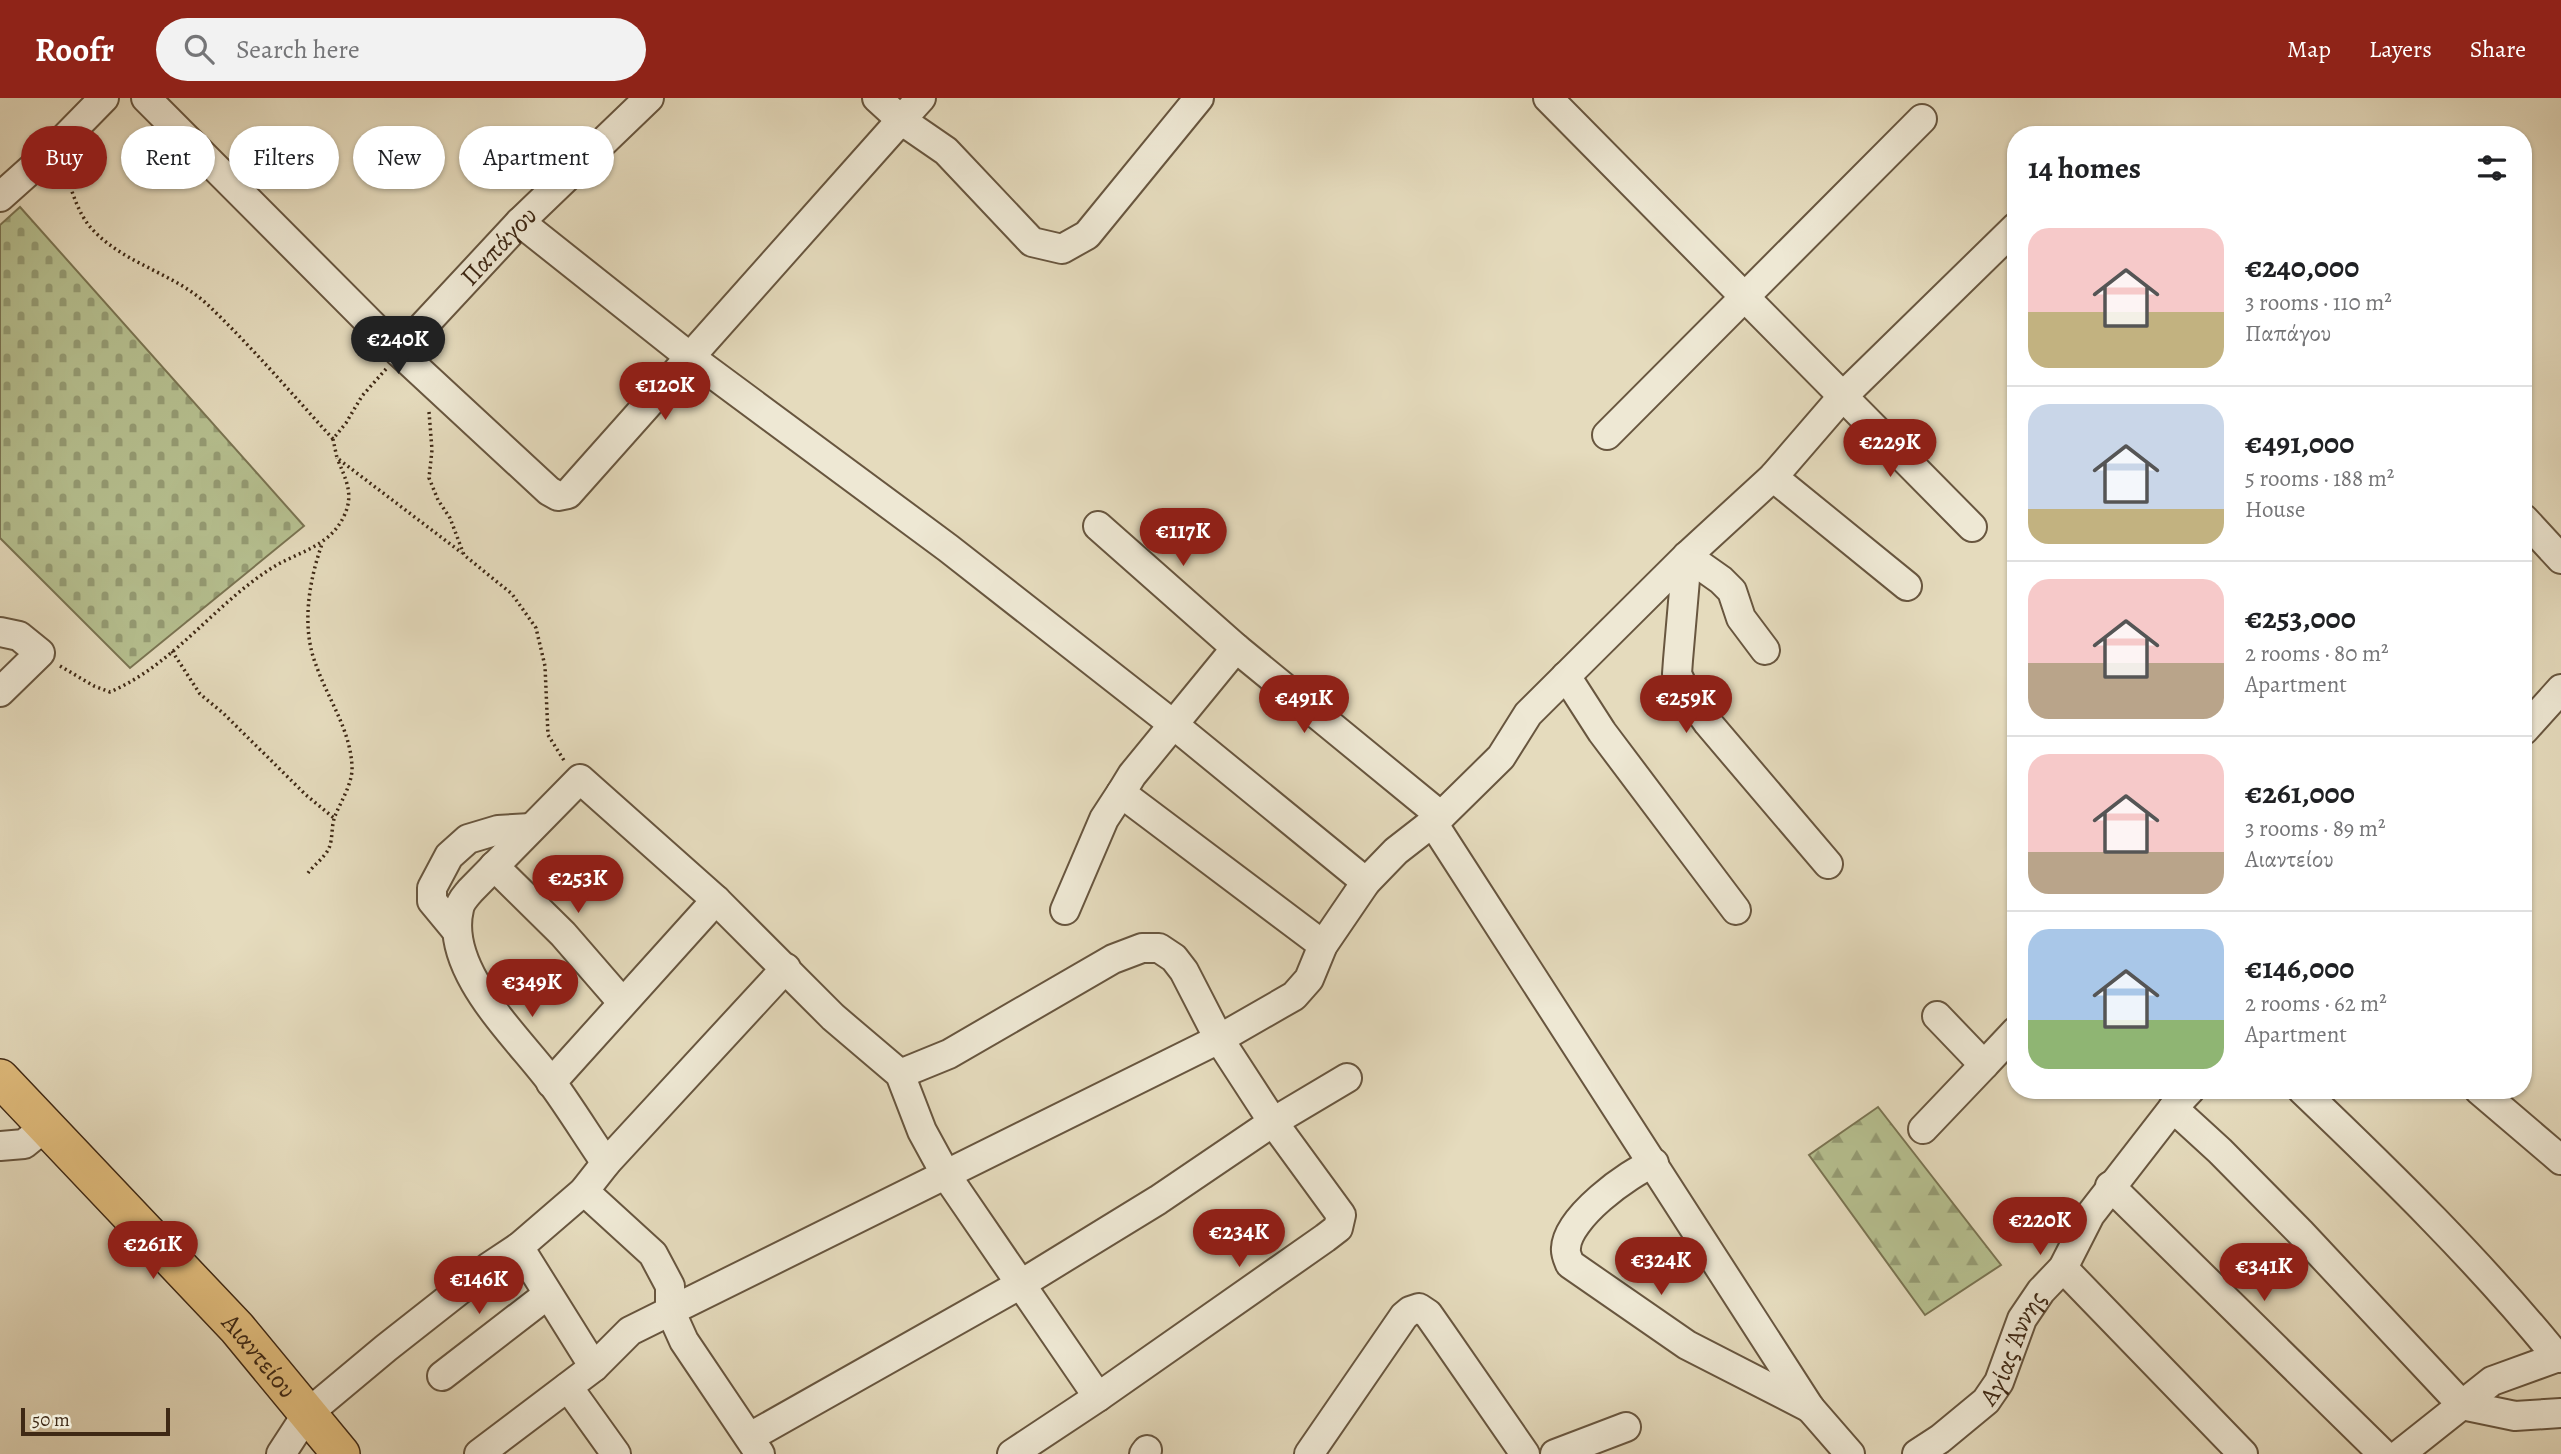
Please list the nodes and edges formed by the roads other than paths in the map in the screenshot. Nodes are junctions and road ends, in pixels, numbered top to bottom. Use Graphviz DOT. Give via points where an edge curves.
graph roads {
  1 [pos="104,98"];
  2 [pos="146,98"];
  3 [pos="649,98"];
  4 [pos="877,98"];
  5 [pos="921,98"];
  6 [pos="1199,98"];
  7 [pos="1548,98"];
  8 [pos="1922,118"];
  9 [pos="901,120"];
  10 [pos="3,193"];
  11 [pos="520,222"];
  12 [pos="2007,236"];
  13 [pos="1746,298"];
  14 [pos="399,352"];
  15 [pos="690,358"];
  16 [pos="1843,396"];
  17 [pos="1607,435"];
  18 [pos="1773,477"];
  19 [pos="1098,526"];
  20 [pos="1972,527"];
  21 [pos="2532,528"];
  22 [pos="1687,556"];
  23 [pos="2561,559"];
  24 [pos="1907,586"];
  25 [pos="0,632"];
  26 [pos="1236,648"];
  27 [pos="1765,650"];
  28 [pos="1566,676"];
  29 [pos="2561,689"];
  30 [pos="0,692"];
  31 [pos="2532,721"];
  32 [pos="1174,725"];
  33 [pos="1121,793"];
  34 [pos="1437,819"];
  35 [pos="531,828"];
  36 [pos="1828,864"];
  37 [pos="494,866"];
  38 [pos="1366,882"];
  39 [pos="716,900"];
  40 [pos="1065,910"];
  41 [pos="1736,910"];
  42 [pos="456,930"];
  43 [pos="1323,945"];
  44 [pos="786,968"];
  45 [pos="622,1002"];
  46 [pos="1937,1016"];
  47 [pos="1219,1039"];
  48 [pos="2007,1041"];
  49 [pos="1984,1065"];
  50 [pos="900,1074"];
  51 [pos="0,1078"];
  52 [pos="1347,1078"];
  53 [pos="551,1083"];
  54 [pos="2182,1099"];
  55 [pos="2311,1099"];
  56 [pos="2490,1099"];
  57 [pos="1273,1122"];
  58 [pos="45,1127"];
  59 [pos="1923,1129"];
  60 [pos="0,1146"];
  61 [pos="2561,1160"];
  62 [pos="606,1163"];
  63 [pos="1654,1163"];
  64 [pos="946,1175"];
  65 [pos="2110,1186"];
  66 [pos="584,1191"];
  67 [pos="519,1247"];
  68 [pos="2063,1268"];
  69 [pos="1021,1284"];
  70 [pos="547,1295"];
  71 [pos="670,1310"];
  72 [pos="2559,1357"];
  73 [pos="594,1367"];
  74 [pos="442,1376"];
  75 [pos="568,1387"];
  76 [pos="1098,1397"];
  77 [pos="2462,1405"];
  78 [pos="1810,1408"];
  79 [pos="2561,1413"];
  80 [pos="307,1414"];
  81 [pos="1626,1427"];
  82 [pos="755,1446"];
  83 [pos="489,1451"];
  84 [pos="281,1454"];
  85 [pos="341,1454"];
  86 [pos="616,1454"];
  87 [pos="1012,1454"];
  88 [pos="1309,1454"];
  89 [pos="1525,1454"];
  90 [pos="1555,1454"];
  91 [pos="1850,1454"];
  92 [pos="1917,1454"];
  93 [pos="2243,1454"];
  94 [pos="2383,1454"];
  95 [pos="2400,1454"];
  1 -- 10 [label="street"];
  2 -- 14 [label="street"];
  3 -- 11 [label="street, Παπάγου"];
  4 -- 9 [label="street"];
  5 -- 9 [label="street"];
  6 -- 9 [label="street" via="1087,235 1062,248 1032,242 946,150"];
  7 -- 13 [label="street"];
  8 -- 13 [label="street"];
  9 -- 15 [label="street"];
  11 -- 14 [label="street, Παπάγου"];
  11 -- 15 [label="street"];
  12 -- 16 [label="street"];
  13 -- 16 [label="street"];
  13 -- 17 [label="street"];
  14 -- 15 [label="street" via="558,496 568,494"];
  15 -- 32 [label="street" via="948,548"];
  16 -- 18 [label="street"];
  16 -- 20 [label="street"];
  18 -- 22 [label="street"];
  18 -- 24 [label="street"];
  19 -- 26 [label="street"];
  21 -- 23 [label="street"];
  22 -- 27 [label="street" via="1731,592 1741,618"];
  22 -- 28 [label="street"];
  22 -- 36 [label="street" via="1677,674 1708,723"];
  25 -- 30 [label="street" via="19,636 40,653"];
  26 -- 32 [label="street"];
  26 -- 34 [label="street"];
  28 -- 34 [label="street" via="1528,714 1501,757"];
  28 -- 41 [label="street" via="1602,732"];
  29 -- 31 [label="street"];
  32 -- 33 [label="street"];
  32 -- 38 [label="street"];
  33 -- 40 [label="street" via="1104,819"];
  33 -- 43 [label="street"];
  34 -- 38 [label="street"];
  34 -- 63 [label="street"];
  35 -- 37 [label="street"];
  35 -- 39 [label="street" via="580,779"];
  35 -- 42 [label="street" via="498,830 468,839 449,856 432,888 432,901"];
  37 -- 42 [label="street" via="459,906"];
  37 -- 45 [label="street" via="564,934"];
  38 -- 43 [label="street"];
  39 -- 44 [label="street"];
  39 -- 45 [label="street"];
  42 -- 53 [label="street" via="469,971 489,1004"];
  43 -- 47 [label="street" via="1309,979 1294,996"];
  44 -- 50 [label="street" via="833,1017"];
  44 -- 62 [label="street"];
  45 -- 53 [label="street"];
  46 -- 49 [label="street"];
  47 -- 50 [label="street" via="1174,958 1159,948 1142,948 1113,958 949,1054"];
  47 -- 57 [label="street"];
  47 -- 64 [label="street"];
  48 -- 49 [label="street"];
  49 -- 59 [label="street"];
  50 -- 64 [label="street" via="922,1131"];
  51 -- 58 [label="main road, Αιαντείου"];
  52 -- 57 [label="street"];
  53 -- 62 [label="street"];
  54 -- 65 [label="street, Αγίας Άννης"];
  54 -- 77 [label="street" via="2220,1150"];
  55 -- 72 [label="street" via="2459,1245"];
  56 -- 61 [label="street"];
  57 -- 69 [label="street"];
  57 -- 76 [label="street" via="1334,1203 1340,1215 1338,1228"];
  58 -- 60 [label="street" via="24,1144"];
  58 -- 80 [label="main road, Αιαντείου" via="237,1328"];
  62 -- 66 [label="street"];
  63 -- 78 [label="street"];
  63 -- 78 [label="street" via="1603,1196 1571,1230 1565,1249 1570,1264 1687,1345"];
  64 -- 69 [label="street"];
  64 -- 71 [label="street"];
  65 -- 68 [label="street, Αγίας Άννης"];
  65 -- 94 [label="street"];
  66 -- 67 [label="street"];
  66 -- 71 [label="street" via="653,1254 670,1286"];
  67 -- 70 [label="street"];
  67 -- 80 [label="street"];
  68 -- 92 [label="street, Αγίας Άννης" via="2022,1319 1999,1382 1986,1401"];
  68 -- 93 [label="street"];
  69 -- 76 [label="street"];
  69 -- 82 [label="street"];
  70 -- 73 [label="street"];
  70 -- 74 [label="street"];
  71 -- 73 [label="street" via="630,1331"];
  71 -- 82 [label="street" via="684,1340"];
  72 -- 77 [label="street" via="2492,1381"];
  73 -- 75 [label="street"];
  75 -- 83 [label="street"];
  75 -- 86 [label="street"];
  76 -- 87 [label="street"];
  77 -- 79 [label="street" via="2515,1416"];
  77 -- 95 [label="street"];
  78 -- 91 [label="street"];
  80 -- 84 [label="street"];
  80 -- 85 [label="main road, Αιαντείου"];
  81 -- 90 [label="street"];
  88 -- 89 [label="street" via="1404,1316 1419,1308 1443,1334"];
}
